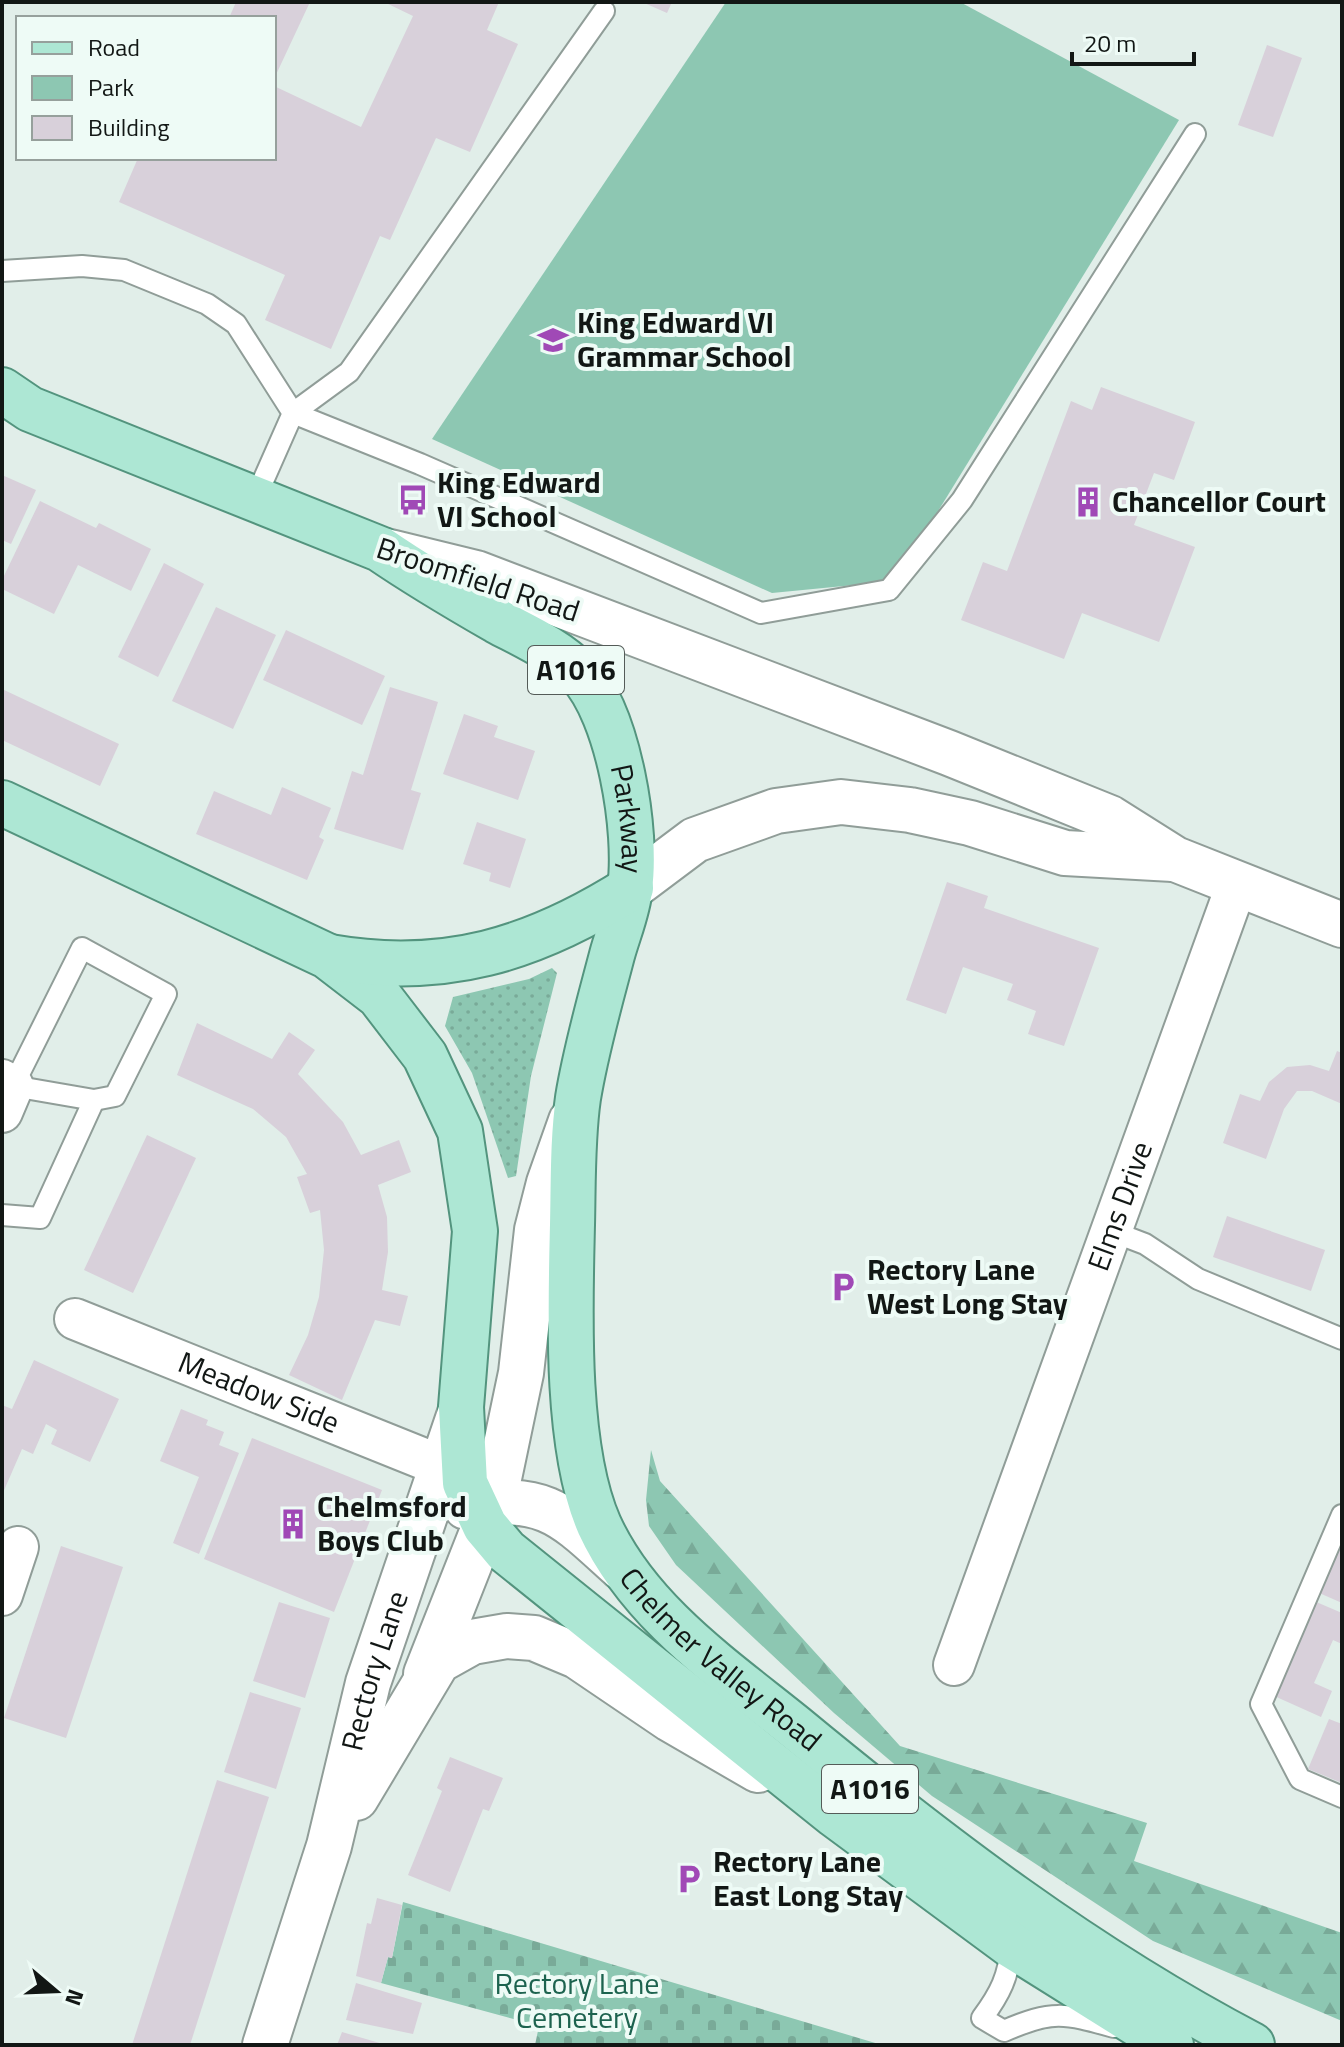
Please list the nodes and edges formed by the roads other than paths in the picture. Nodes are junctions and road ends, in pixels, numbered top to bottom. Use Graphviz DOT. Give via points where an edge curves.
graph roads {
  1 [pos="604,11"];
  2 [pos="1195,134"];
  3 [pos="2,271"];
  4 [pos="11,401"];
  5 [pos="293,413"];
  6 [pos="255,499"];
  7 [pos="380,549"];
  8 [pos="2,803"];
  9 [pos="1175,859"];
  10 [pos="1237,884"];
  11 [pos="631,888"];
  12 [pos="1342,925"];
  13 [pos="327,956"];
  14 [pos="6,1093"];
  15 [pos="94,1100"];
  16 [pos="578,1100"];
  17 [pos="2,1215"];
  18 [pos="1111,1231"];
  19 [pos="75,1319"];
  20 [pos="1342,1339"];
  21 [pos="461,1407"];
  22 [pos="444,1467"];
  23 [pos="485,1511"];
  24 [pos="1342,1515"];
  25 [pos="424,1526"];
  26 [pos="18,1547"];
  27 [pos="622,1568"];
  28 [pos="2,1595"];
  29 [pos="507,1636"];
  30 [pos="954,1665"];
  31 [pos="425,1677"];
  32 [pos="1342,1797"];
  33 [pos="835,1815"];
  34 [pos="329,1846"];
  35 [pos="1011,1945"];
  36 [pos="1170,2044"];
  37 [pos="265,2045"];
  38 [pos="1252,2045"];
  1 -- 5 [label="lane" via="349,372"];
  2 -- 5 [label="lane" via="962,500 889,590 761,613"];
  3 -- 5 [label="lane" via="82,266 124,270 207,304 236,324"];
  4 -- 6 [label="main road, Broomfield Road / A1016"];
  5 -- 6 [label="lane"];
  6 -- 7 [label="main road, Broomfield Road / A1016"];
  7 -- 9 [label="main road, Broomfield Road" via="476,573 949,753 1110,818"];
  7 -- 11 [label="main road, Parkway / A1016" via="560,656 583,676 599,704 620,773"];
  8 -- 13 [label="main road, Parkway / A1016"];
  9 -- 10 [label="main road, Broomfield Road"];
  9 -- 11 [label="main road, Broomfield Road" via="1065,853 955,819 841,802 776,811 695,840"];
  10 -- 12 [label="main road, Broomfield Road"];
  10 -- 18 [label="street, Elms Drive"];
  11 -- 13 [label="main road, Parkway / A1016" via="537,937 462,961 374,965"];
  11 -- 16 [label="main road, A1016"];
  13 -- 21 [label="main road, Parkway / A1016" via="379,996 409,1032 460,1131 475,1231"];
  14 -- 15 [label="lane"];
  14 -- 15 [label="lane" via="82,948 166,994 115,1096"];
  15 -- 17 [label="lane" via="40,1218"];
  16 -- 23 [label="main road" via="537,1230 521,1373"];
  16 -- 27 [label="main road, Chelmer Valley Road / A1016" via="570,1307 577,1424 588,1494"];
  18 -- 20 [label="lane" via="1145,1244 1198,1279"];
  18 -- 30 [label="street, Elms Drive"];
  19 -- 22 [label="street, Meadow Side"];
  21 -- 22 [label="main road, Rectory Lane"];
  21 -- 23 [label="main road, Chelmer Valley Road / A1016" via="465,1483"];
  22 -- 25 [label="main road, Rectory Lane"];
  23 -- 25 [label="main road" via="455,1509"];
  23 -- 27 [label="main road" via="538,1505 554,1511"];
  23 -- 31 [label="main road"];
  23 -- 33 [label="main road, Chelmer Valley Road / A1016" via="533,1577"];
  24 -- 32 [label="lane" via="1261,1704 1300,1779"];
  25 -- 34 [label="main road, Rectory Lane" via="368,1683"];
  26 -- 28 [label="street"];
  27 -- 38 [label="main road, Chelmer Valley Road / A1016" via="675,1628 912,1824 1061,1932"];
  29 -- 31 [label="main road, Rectory Lane" via="453,1650"];
  29 -- 33 [label="main road, Chelmer Valley Road" via="534,1638 577,1656 670,1719"];
  31 -- 34 [label="main road, Rectory Lane"];
  33 -- 35 [label="main road, Chelmer Valley Road / A1016"];
  34 -- 37 [label="main road, Rectory Lane"];
  35 -- 36 [label="main road, Chelmer Valley Road / A1016"];
  35 -- 36 [label="lane" via="1001,1993 982,2018 1004,2031 1039,2016 1076,2016"];
}
